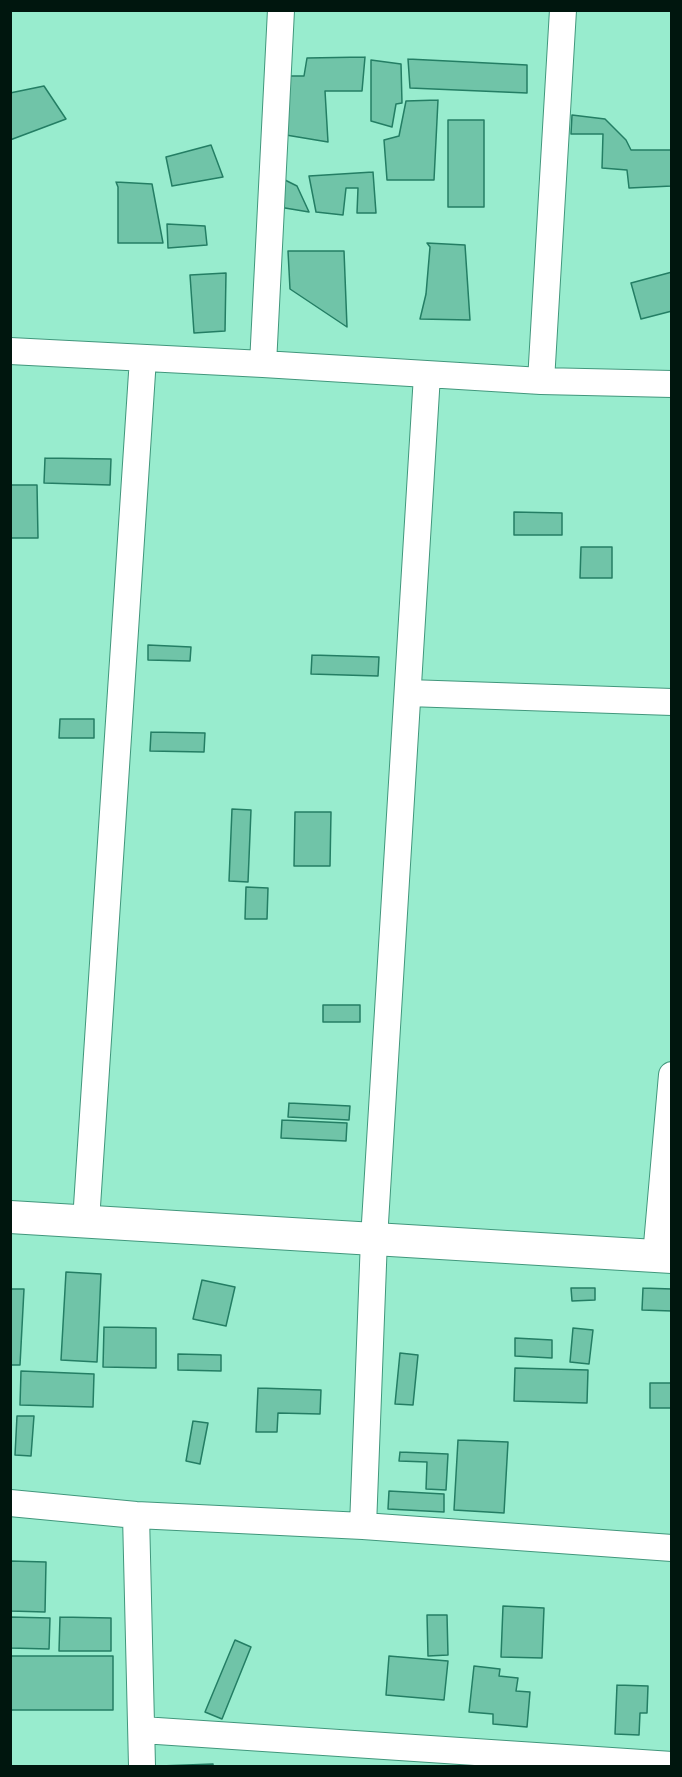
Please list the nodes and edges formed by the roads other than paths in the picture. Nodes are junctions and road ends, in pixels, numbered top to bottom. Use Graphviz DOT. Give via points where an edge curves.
graph roads {
  1 [pos="281,10"];
  2 [pos="563,10"];
  3 [pos="10,351"];
  4 [pos="143,358"];
  5 [pos="264,364"];
  6 [pos="427,375"];
  7 [pos="541,381"];
  8 [pos="672,384"];
  9 [pos="408,693"];
  10 [pos="672,702"];
  11 [pos="672,1075"];
  12 [pos="10,1217"];
  13 [pos="86,1221"];
  14 [pos="374,1239"];
  15 [pos="664,1257"];
  16 [pos="10,1503"];
  17 [pos="136,1515"];
  18 [pos="363,1526"];
  19 [pos="672,1548"];
  20 [pos="142,1730"];
  21 [pos="672,1765"];
  22 [pos="142,1767"];
  1 -- 5 [label="street"];
  2 -- 7 [label="street"];
  3 -- 4 [label="street"];
  4 -- 5 [label="street"];
  4 -- 13 [label="street"];
  5 -- 6 [label="street"];
  6 -- 7 [label="street"];
  6 -- 9 [label="street"];
  7 -- 8 [label="street"];
  9 -- 10 [label="street"];
  9 -- 14 [label="street"];
  11 -- 15 [label="street"];
  12 -- 13 [label="street"];
  13 -- 14 [label="street"];
  14 -- 15 [label="street"];
  14 -- 18 [label="street"];
  16 -- 17 [label="street"];
  17 -- 18 [label="street"];
  17 -- 20 [label="street"];
  18 -- 19 [label="street"];
  20 -- 21 [label="street"];
  20 -- 22 [label="street"];
}
